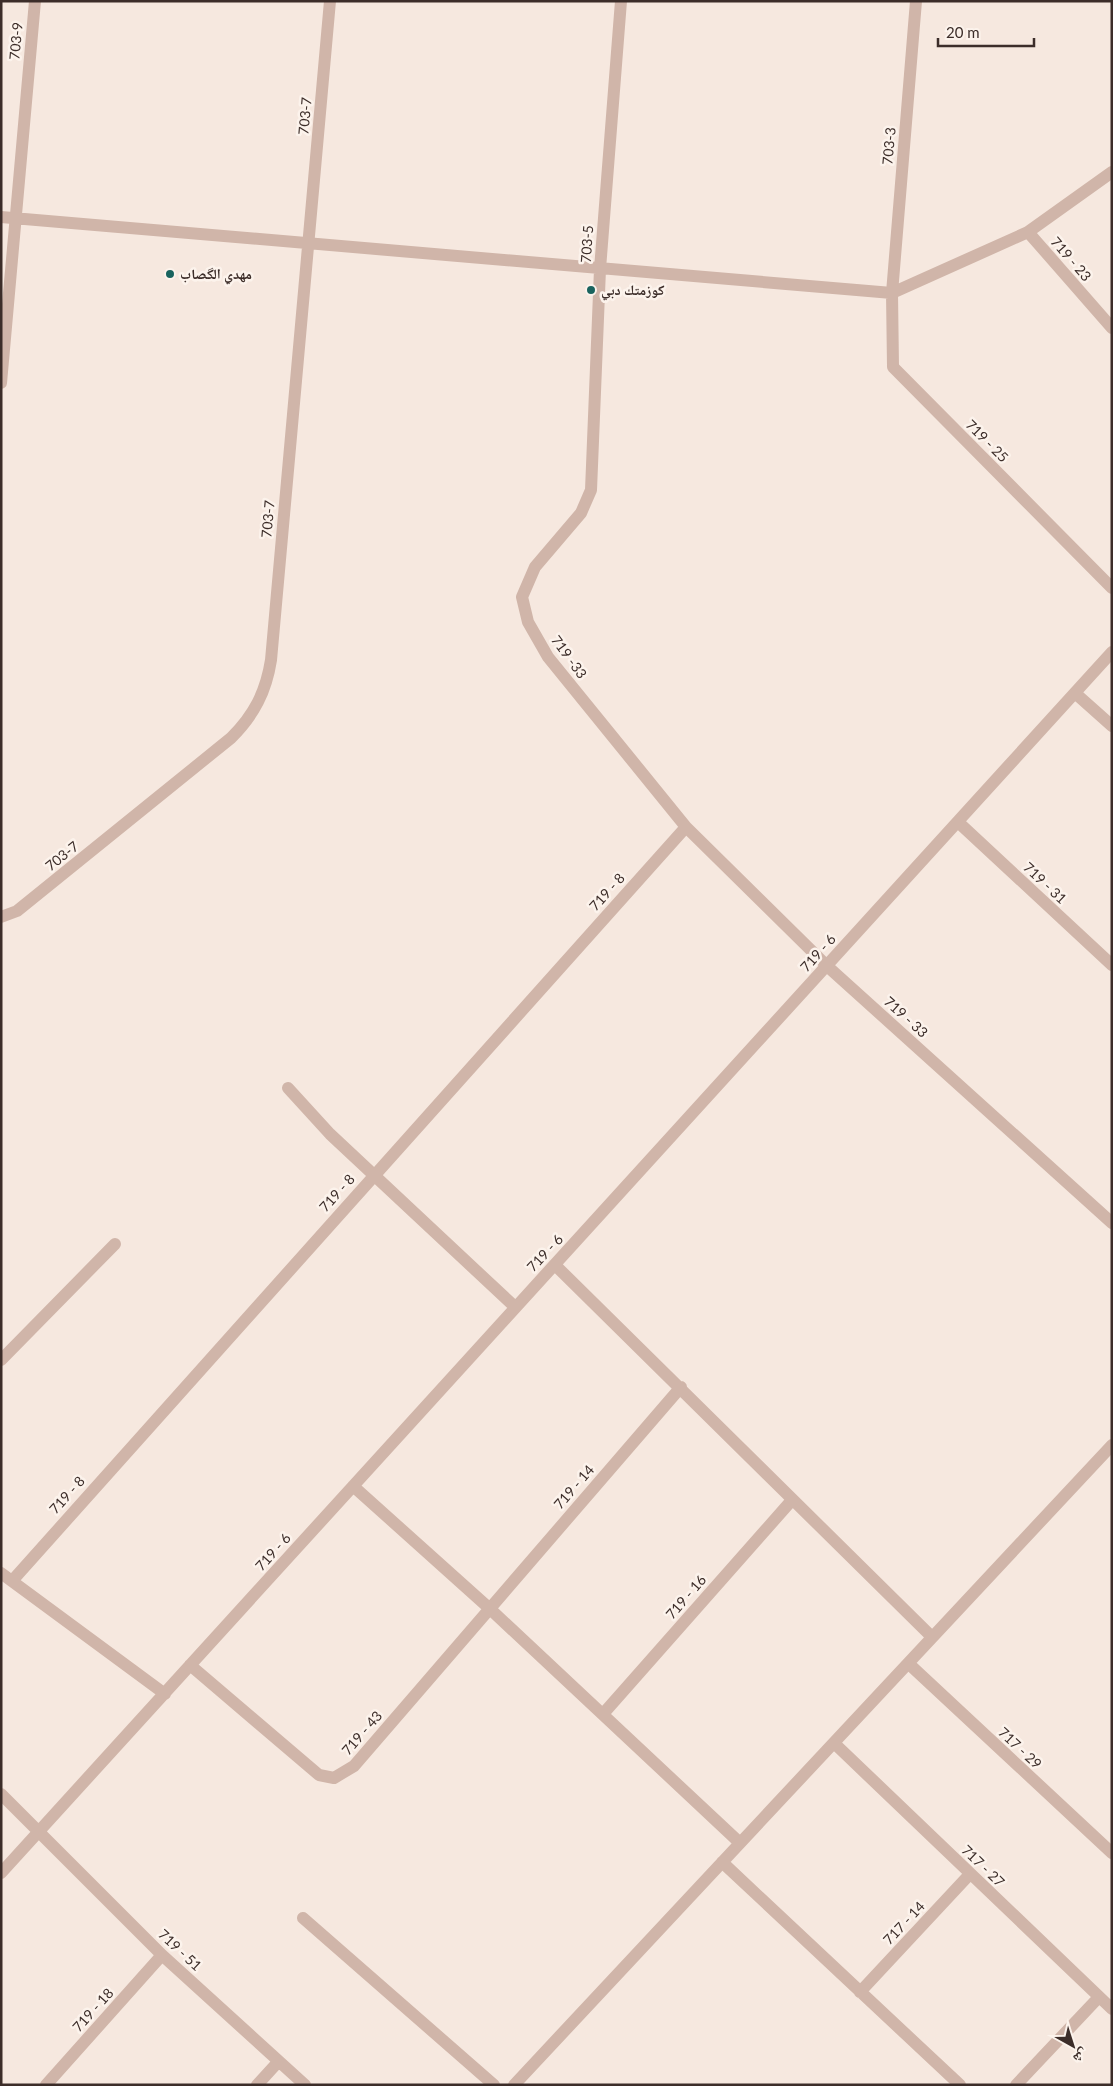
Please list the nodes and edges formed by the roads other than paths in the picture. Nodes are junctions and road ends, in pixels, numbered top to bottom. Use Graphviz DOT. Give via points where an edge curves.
graph roads {
  1 [pos="34,1"];
  2 [pos="330,1"];
  3 [pos="621,1"];
  4 [pos="916,1"];
  5 [pos="1112,172"];
  6 [pos="1,218"];
  7 [pos="16,219"];
  8 [pos="1028,232"];
  9 [pos="309,243"];
  10 [pos="600,268"];
  11 [pos="892,293"];
  12 [pos="1112,328"];
  13 [pos="1,383"];
  14 [pos="591,490"];
  15 [pos="1112,588"];
  16 [pos="1112,652"];
  17 [pos="1075,693"];
  18 [pos="1112,726"];
  19 [pos="958,822"];
  20 [pos="686,827"];
  21 [pos="1,917"];
  22 [pos="1112,965"];
  23 [pos="827,966"];
  24 [pos="288,1088"];
  25 [pos="374,1174"];
  26 [pos="1112,1223"];
  27 [pos="115,1244"];
  28 [pos="555,1265"];
  29 [pos="516,1307"];
  30 [pos="1,1360"];
  31 [pos="681,1387"];
  32 [pos="1112,1445"];
  33 [pos="353,1486"];
  34 [pos="792,1500"];
  35 [pos="6,1577"];
  36 [pos="490,1608"];
  37 [pos="932,1637"];
  38 [pos="909,1664"];
  39 [pos="190,1666"];
  40 [pos="165,1694"];
  41 [pos="603,1714"];
  42 [pos="834,1744"];
  43 [pos="1,1794"];
  44 [pos="40,1833"];
  45 [pos="740,1843"];
  46 [pos="1112,1853"];
  47 [pos="722,1862"];
  48 [pos="1,1874"];
  49 [pos="970,1874"];
  50 [pos="302,1918"];
  51 [pos="162,1954"];
  52 [pos="860,1992"];
  53 [pos="1099,1997"];
  54 [pos="1112,2009"];
  55 [pos="278,2062"];
  56 [pos="46,2085"];
  57 [pos="257,2085"];
  58 [pos="304,2085"];
  59 [pos="494,2085"];
  60 [pos="514,2085"];
  61 [pos="960,2085"];
  62 [pos="1016,2085"];
  1 -- 7 [label="street, 703-9"];
  2 -- 9 [label="street, 703-7"];
  3 -- 10 [label="street, 703-5"];
  4 -- 11 [label="street, 703-3"];
  5 -- 8 [label="street"];
  6 -- 7 [label="street"];
  7 -- 9 [label="street"];
  7 -- 13 [label="street, 703-9"];
  8 -- 11 [label="street"];
  8 -- 12 [label="street, 719 - 23"];
  9 -- 10 [label="street"];
  9 -- 21 [label="street, 703-7" via="271,660 262,695 244,725 231,738 17,911"];
  10 -- 11 [label="street"];
  10 -- 14 [label="street, 703-5"];
  11 -- 15 [label="street, 719 - 25" via="893,367"];
  14 -- 20 [label="street, 719 -33" via="581,512 535,568 522,597 528,622 548,657"];
  16 -- 17 [label="street, 719 - 6"];
  17 -- 18 [label="street"];
  17 -- 19 [label="street, 719 - 6"];
  19 -- 22 [label="street, 719 - 31"];
  19 -- 23 [label="street, 719 - 6"];
  20 -- 23 [label="street, 719 - 33"];
  20 -- 25 [label="street, 719 - 8"];
  23 -- 26 [label="street, 719 - 33"];
  23 -- 28 [label="street, 719 - 6"];
  24 -- 25 [label="street" via="330,1134"];
  25 -- 29 [label="street"];
  25 -- 35 [label="street, 719 - 8"];
  27 -- 30 [label="street"];
  28 -- 29 [label="street, 719 - 6"];
  28 -- 31 [label="street"];
  29 -- 33 [label="street, 719 - 6"];
  31 -- 34 [label="street"];
  31 -- 36 [label="street, 719 - 14"];
  32 -- 37 [label="street"];
  33 -- 36 [label="street"];
  33 -- 39 [label="street, 719 - 6"];
  34 -- 37 [label="street"];
  34 -- 41 [label="street, 719 - 16"];
  35 -- 40 [label="street"];
  36 -- 39 [label="street, 719 - 43" via="354,1766 334,1778 319,1775"];
  36 -- 41 [label="street"];
  37 -- 38 [label="street"];
  38 -- 42 [label="street"];
  38 -- 46 [label="street, 717 - 29"];
  39 -- 40 [label="street, 719 - 6"];
  40 -- 44 [label="street, 719 - 6"];
  41 -- 45 [label="street"];
  42 -- 45 [label="street"];
  42 -- 49 [label="street, 717 - 27"];
  43 -- 44 [label="street, 719 - 51"];
  44 -- 48 [label="street, 719 - 6"];
  44 -- 51 [label="street, 719 - 51"];
  45 -- 47 [label="street"];
  47 -- 52 [label="street"];
  47 -- 60 [label="street"];
  49 -- 52 [label="street, 717 - 14"];
  49 -- 53 [label="street, 717 - 27"];
  50 -- 59 [label="street"];
  51 -- 55 [label="street, 719 - 51"];
  51 -- 56 [label="street, 719 - 18"];
  52 -- 61 [label="street"];
  53 -- 54 [label="street, 717 - 27"];
  53 -- 62 [label="street"];
  55 -- 57 [label="street"];
  55 -- 58 [label="street, 719 - 51"];
}
